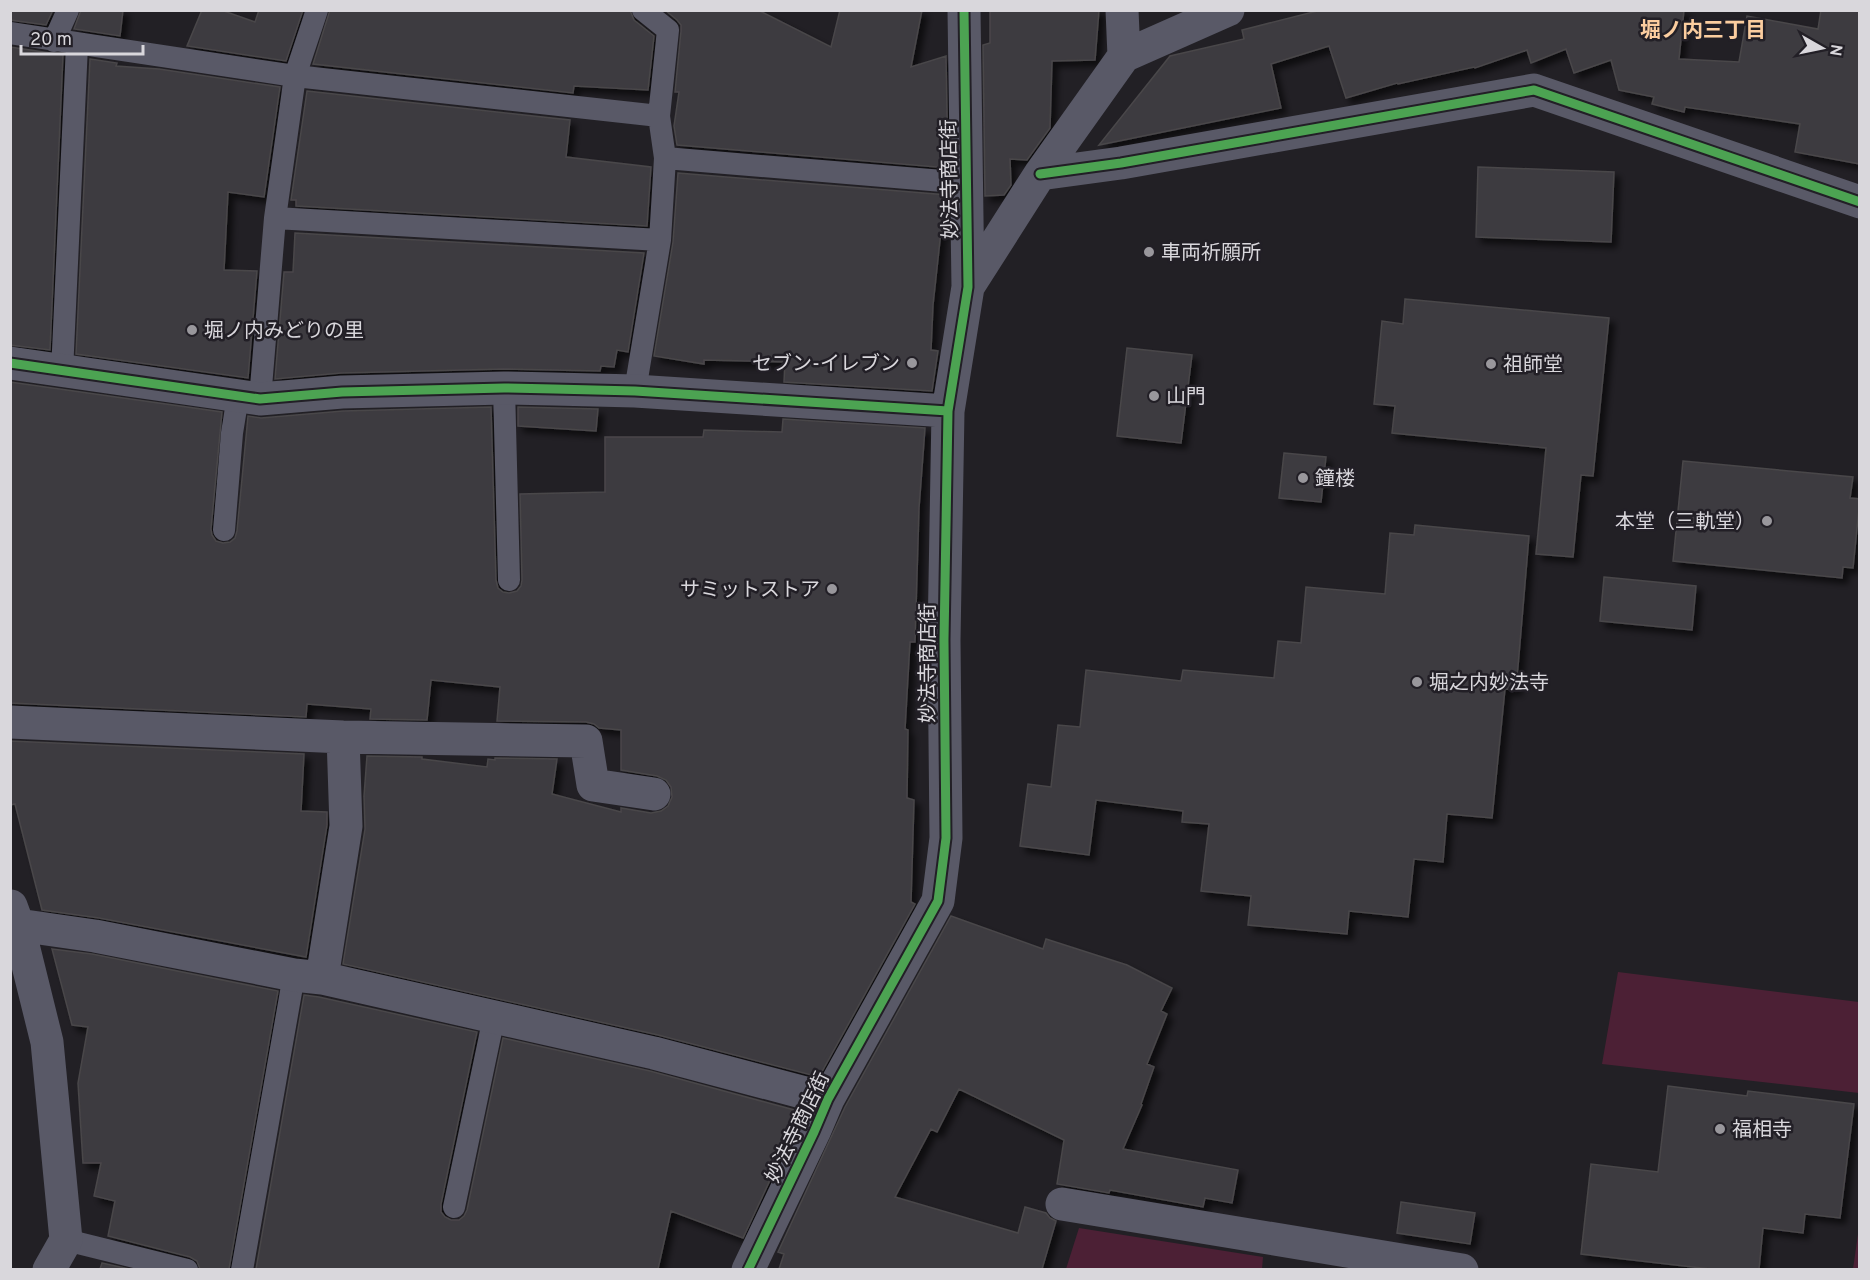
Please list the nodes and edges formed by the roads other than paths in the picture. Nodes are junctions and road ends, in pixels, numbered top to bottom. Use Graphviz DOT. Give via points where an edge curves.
graph roads {
  1 [pos="68,10"];
  2 [pos="316,10"];
  3 [pos="643,10"];
  4 [pos="964,10"];
  5 [pos="1122,10"];
  6 [pos="1228,10"];
  7 [pos="669,20"];
  8 [pos="10,33"];
  9 [pos="54,41"];
  10 [pos="77,45"];
  11 [pos="1124,56"];
  12 [pos="295,76"];
  13 [pos="659,116"];
  14 [pos="666,158"];
  15 [pos="1040,174"];
  16 [pos="968,183"];
  17 [pos="1860,202"];
  18 [pos="275,218"];
  19 [pos="660,240"];
  20 [pos="968,287"];
  21 [pos="10,363"];
  22 [pos="62,372"];
  23 [pos="504,388"];
  24 [pos="635,391"];
  25 [pos="249,397"];
  26 [pos="948,411"];
  27 [pos="224,530"];
  28 [pos="510,580"];
  29 [pos="10,722"];
  30 [pos="343,737"];
  31 [pos="654,794"];
  32 [pos="13,918"];
  33 [pos="308,977"];
  34 [pos="494,1017"];
  35 [pos="828,1099"];
  36 [pos="1062,1204"];
  37 [pos="454,1207"];
  38 [pos="66,1240"];
  39 [pos="49,1269"];
  40 [pos="187,1269"];
  41 [pos="242,1269"];
  42 [pos="748,1269"];
  43 [pos="1462,1269"];
  1 -- 9 [label="lane"];
  2 -- 12 [label="lane"];
  3 -- 7 [label="lane"];
  4 -- 16 [label="street, 妙法寺商店街"];
  5 -- 11 [label="street"];
  6 -- 11 [label="street"];
  7 -- 13 [label="lane"];
  8 -- 9 [label="lane"];
  9 -- 10 [label="lane"];
  10 -- 12 [label="lane"];
  10 -- 22 [label="lane"];
  11 -- 15 [label="street"];
  12 -- 13 [label="lane"];
  12 -- 18 [label="lane"];
  13 -- 14 [label="lane"];
  14 -- 16 [label="lane"];
  14 -- 19 [label="lane"];
  15 -- 17 [label="street" via="1534,90"];
  15 -- 20 [label="street"];
  16 -- 20 [label="street, 妙法寺商店街"];
  18 -- 19 [label="lane"];
  18 -- 25 [label="lane"];
  19 -- 24 [label="lane"];
  20 -- 26 [label="street, 妙法寺商店街"];
  21 -- 22 [label="street"];
  22 -- 25 [label="street"];
  23 -- 24 [label="street"];
  23 -- 25 [label="street"];
  23 -- 28 [label="lane"];
  24 -- 26 [label="street"];
  25 -- 27 [label="lane" via="232,433"];
  26 -- 35 [label="street, 妙法寺商店街" via="946,838 938,901"];
  29 -- 30 [label="street"];
  30 -- 31 [label="street" via="586,741 593,785"];
  30 -- 33 [label="street" via="346,826"];
  32 -- 33 [label="street"];
  32 -- 38 [label="street" via="47,1042"];
  33 -- 34 [label="street"];
  33 -- 41 [label="lane"];
  34 -- 35 [label="street" via="654,1053"];
  34 -- 37 [label="lane"];
  35 -- 42 [label="street, 妙法寺商店街"];
  36 -- 43 [label="street"];
  38 -- 39 [label="street"];
  38 -- 40 [label="lane"];
}
